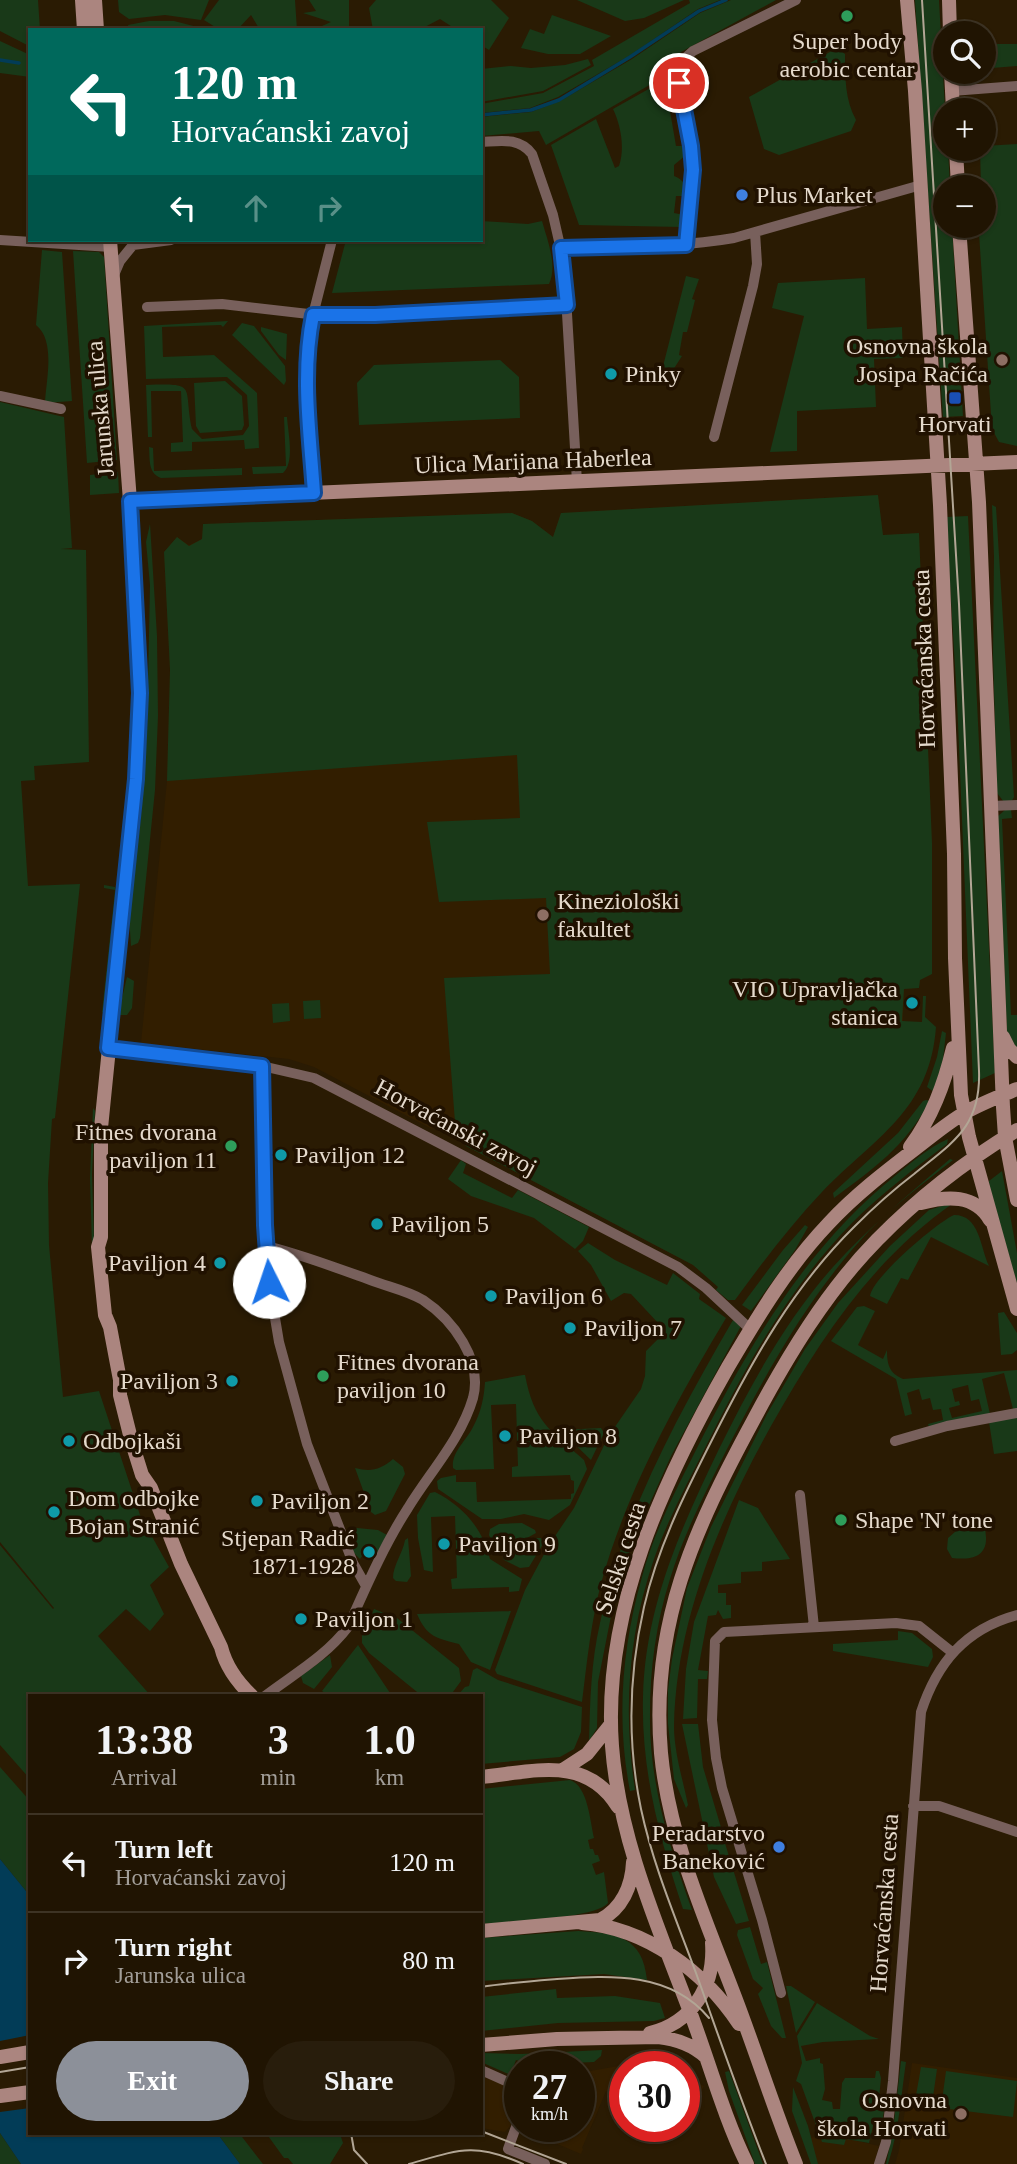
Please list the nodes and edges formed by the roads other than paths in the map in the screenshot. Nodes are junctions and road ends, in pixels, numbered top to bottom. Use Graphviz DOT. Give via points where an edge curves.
graph roads {
  1 [pos="82,0"];
  2 [pos="94,0"];
  3 [pos="796,0"];
  4 [pos="907,0"];
  5 [pos="949,0"];
  6 [pos="950,21"];
  7 [pos="84,28"];
  8 [pos="97,28"];
  9 [pos="952,84"];
  10 [pos="1017,86"];
  11 [pos="952,91"];
  12 [pos="952,98"];
  13 [pos="483,142"];
  14 [pos="921,185"];
  15 [pos="755,232"];
  16 [pos="960,238"];
  17 [pos="0,240"];
  18 [pos="28,241"];
  19 [pos="111,242"];
  20 [pos="130,242"];
  21 [pos="331,242"];
  22 [pos="686,245"];
  23 [pos="561,248"];
  24 [pos="113,277"];
  25 [pos="567,305"];
  26 [pos="147,307"];
  27 [pos="313,315"];
  28 [pos="0,396"];
  29 [pos="61,410"];
  30 [pos="714,437"];
  31 [pos="1017,462"];
  32 [pos="975,464"];
  33 [pos="937,467"];
  34 [pos="577,482"];
  35 [pos="314,493"];
  36 [pos="130,501"];
  37 [pos="1017,805"];
  38 [pos="991,806"];
  39 [pos="958,1030"];
  40 [pos="1001,1032"];
  41 [pos="108,1048"];
  42 [pos="1017,1057"];
  43 [pos="262,1066"];
  44 [pos="1017,1089"];
  45 [pos="1003,1095"];
  46 [pos="964,1113"];
  47 [pos="1011,1133"];
  48 [pos="975,1158"];
  49 [pos="902,1159"];
  50 [pos="1017,1200"];
  51 [pos="914,1206"];
  52 [pos="994,1228"];
  53 [pos="267,1246"];
  54 [pos="1017,1309"];
  55 [pos="750,1329"];
  56 [pos="1017,1413"];
  57 [pos="895,1441"];
  58 [pos="800,1495"];
  59 [pos="366,1586"];
  60 [pos="1017,1615"];
  61 [pos="814,1627"];
  62 [pos="953,1653"];
  63 [pos="251,1694"];
  64 [pos="268,1694"];
  65 [pos="611,1724"];
  66 [pos="564,1769"];
  67 [pos="483,1777"];
  68 [pos="913,1806"];
  69 [pos="622,1814"];
  70 [pos="1017,1832"];
  71 [pos="633,1854"];
  72 [pos="582,1923"];
  73 [pos="483,1931"];
  74 [pos="710,1931"];
  75 [pos="668,1953"];
  76 [pos="706,1985"];
  77 [pos="781,1993"];
  78 [pos="690,2012"];
  79 [pos="639,2036"];
  80 [pos="483,2045"];
  81 [pos="28,2052"];
  82 [pos="0,2057"];
  83 [pos="706,2058"];
  84 [pos="761,2066"];
  85 [pos="483,2071"];
  86 [pos="504,2080"];
  87 [pos="28,2092"];
  88 [pos="0,2096"];
  89 [pos="511,2142"];
  90 [pos="744,2161"];
  91 [pos="545,2164"];
  92 [pos="796,2164"];
  93 [pos="879,2164"];
  1 -- 7 [label="street"];
  2 -- 8 [label="street"];
  3 -- 22 [label="street" via="683,60 678,72 693,170"];
  4 -- 14 [label="street, Horvaćanska cesta"];
  5 -- 6 [label="street"];
  9 -- 11 [label="street"];
  10 -- 11 [label="street"];
  11 -- 12 [label="street"];
  13 -- 23 [label="street" via="508,140 526,146 532,154"];
  14 -- 15 [label="street"];
  14 -- 33 [label="street, Horvaćanska cesta"];
  15 -- 22 [label="street"];
  15 -- 30 [label="street" via="753,286"];
  16 -- 32 [label="street"];
  17 -- 18 [label="street"];
  19 -- 24 [label="street, Jarunska ulica"];
  20 -- 24 [label="street"];
  21 -- 27 [label="street"];
  22 -- 23 [label="street"];
  23 -- 25 [label="street"];
  24 -- 36 [label="street, Jarunska ulica"];
  25 -- 27 [label="street"];
  25 -- 34 [label="street"];
  26 -- 27 [label="street" via="222,304"];
  27 -- 35 [label="street" via="305,378"];
  28 -- 29 [label="street"];
  31 -- 32 [label="street, Ulica Marijana Haberlea"];
  32 -- 33 [label="street, Ulica Marijana Haberlea"];
  32 -- 38 [label="street"];
  33 -- 34 [label="street, Ulica Marijana Haberlea"];
  33 -- 39 [label="street, Horvaćanska cesta"];
  34 -- 35 [label="street, Ulica Marijana Haberlea"];
  35 -- 36 [label="street, Ulica Marijana Haberlea"];
  36 -- 41 [label="street, Jarunska ulica" via="140,693 136,779"];
  37 -- 38 [label="street"];
  38 -- 40 [label="street"];
  39 -- 46 [label="street, Horvaćanska cesta"];
  39 -- 49 [label="street" via="938,1099"];
  40 -- 42 [label="street"];
  40 -- 45 [label="street"];
  41 -- 43 [label="street, Horvaćanski zavoj"];
  41 -- 63 [label="street, Jarunska ulica" via="100,1142 101,1237 120,1380 151,1488 181,1564 224,1660"];
  43 -- 53 [label="street"];
  43 -- 55 [label="street, Horvaćanski zavoj" via="299,1073 340,1089 678,1267"];
  44 -- 45 [label="street, Selska cesta"];
  45 -- 46 [label="street, Selska cesta"];
  45 -- 47 [label="street"];
  46 -- 48 [label="street, Horvaćanska cesta"];
  46 -- 49 [label="street, Selska cesta"];
  47 -- 48 [label="street"];
  47 -- 50 [label="street"];
  48 -- 51 [label="street"];
  48 -- 52 [label="street, Horvaćanska cesta"];
  49 -- 55 [label="street, Selska cesta" via="828,1224"];
  51 -- 52 [label="street" via="945,1199 968,1200 986,1212"];
  51 -- 74 [label="street" via="875,1242 801,1336 735,1454 680,1578 666,1633 659,1729 679,1842"];
  52 -- 54 [label="street, Horvaćanska cesta"];
  53 -- 59 [label="street" via="279,1342 296,1409 353,1563"];
  53 -- 59 [label="street" via="421,1299 445,1316 464,1343 475,1372 473,1396 460,1430 407,1508"];
  55 -- 65 [label="street, Selska cesta" via="690,1437 641,1550 617,1651"];
  56 -- 57 [label="street"];
  58 -- 61 [label="street"];
  59 -- 64 [label="street" via="338,1641"];
  60 -- 62 [label="street, Horvaćanska cesta" via="985,1626"];
  61 -- 62 [label="street" via="911,1624"];
  61 -- 77 [label="street" via="724,1632 715,1641 712,1720 716,1758"];
  62 -- 68 [label="street, Horvaćanska cesta" via="936,1675 921,1712"];
  65 -- 66 [label="street" via="587,1754"];
  65 -- 69 [label="street, Selska cesta"];
  66 -- 67 [label="street"];
  66 -- 69 [label="street" via="601,1785"];
  68 -- 70 [label="street" via="939,1806"];
  68 -- 93 [label="street, Horvaćanska cesta" via="893,2081"];
  69 -- 71 [label="street, Selska cesta"];
  71 -- 72 [label="street" via="631,1883 617,1907 600,1920"];
  71 -- 75 [label="street, Selska cesta"];
  72 -- 73 [label="street"];
  72 -- 75 [label="street" via="623,1930"];
  74 -- 76 [label="street"];
  74 -- 84 [label="street"];
  75 -- 76 [label="street"];
  75 -- 78 [label="street, Selska cesta"];
  76 -- 78 [label="street"];
  76 -- 84 [label="street" via="733,2016"];
  78 -- 79 [label="street" via="667,2028"];
  78 -- 83 [label="street, Selska cesta"];
  79 -- 80 [label="street"];
  79 -- 83 [label="street" via="670,2038"];
  81 -- 82 [label="street"];
  83 -- 90 [label="street, Selska cesta"];
  84 -- 92 [label="street"];
  85 -- 86 [label="street"];
  87 -- 88 [label="street"];
  89 -- 91 [label="street" via="508,2149"];
}
